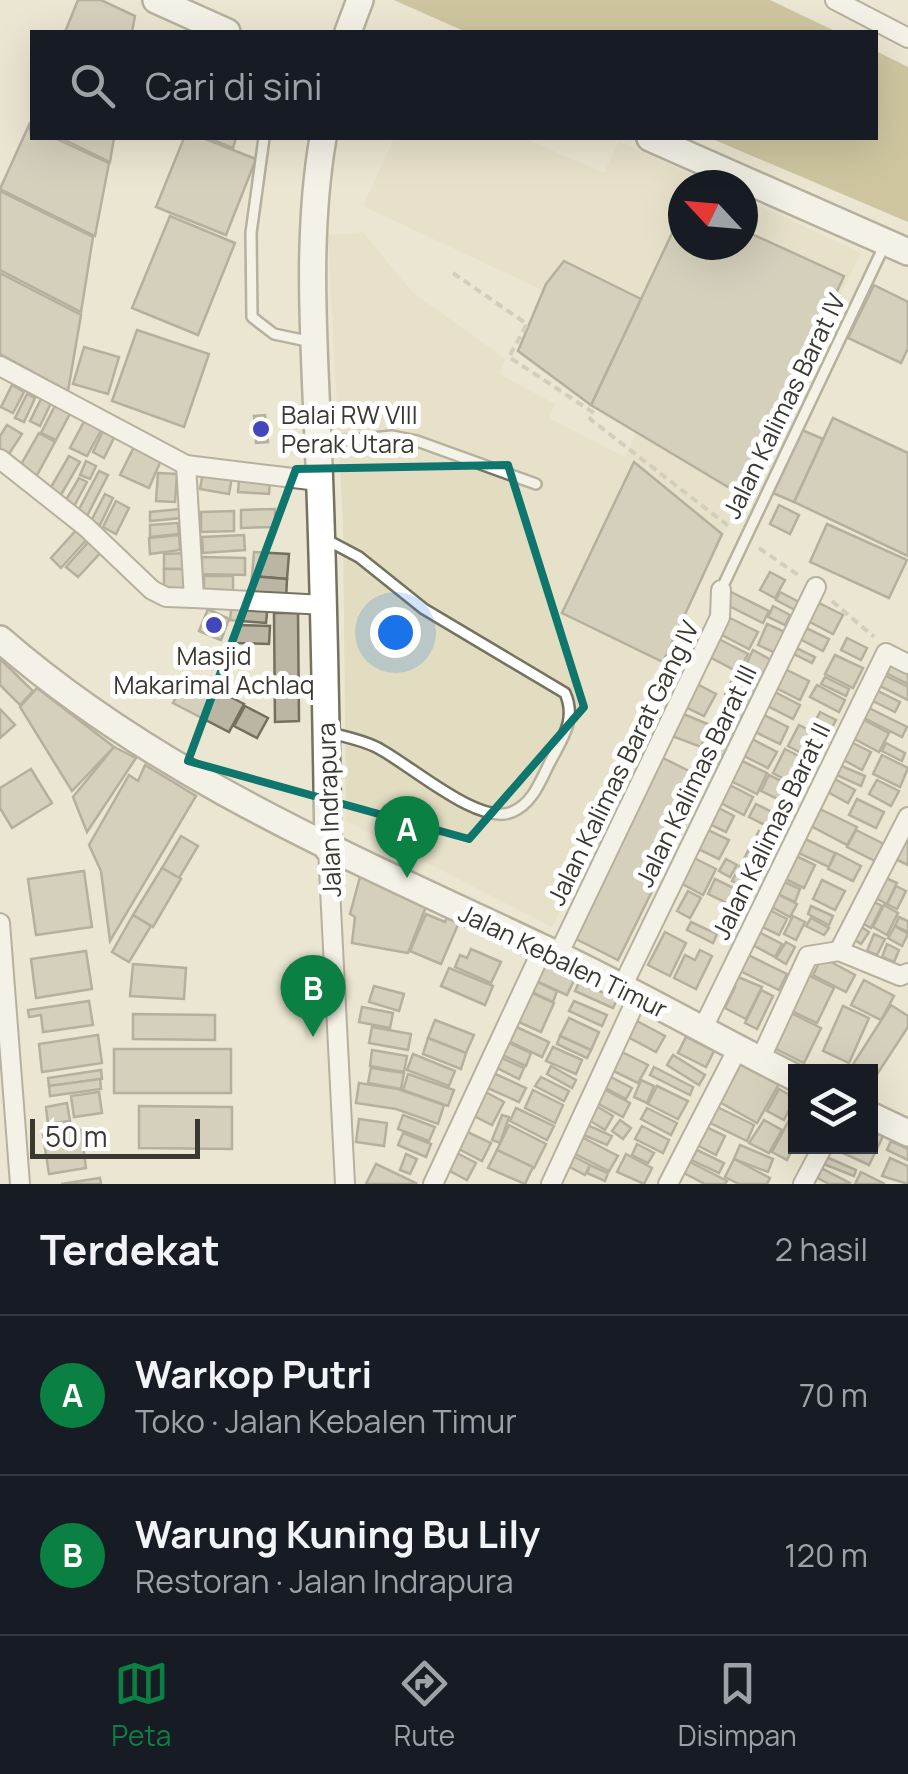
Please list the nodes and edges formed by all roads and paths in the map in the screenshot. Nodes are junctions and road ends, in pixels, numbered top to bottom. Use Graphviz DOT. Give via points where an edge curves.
graph roads {
  1 [pos="156,0"];
  2 [pos="360,0"];
  3 [pos="834,0"];
  4 [pos="854,7"];
  5 [pos="216,30"];
  6 [pos="349,30"];
  7 [pos="908,38"];
  8 [pos="264,140"];
  9 [pos="324,140"];
  10 [pos="655,140"];
  11 [pos="897,247"];
  12 [pos="453,272"];
  13 [pos="313,342"];
  14 [pos="0,366"];
  15 [pos="318,444"];
  16 [pos="0,460"];
  17 [pos="186,465"];
  18 [pos="318,481"];
  19 [pos="536,484"];
  20 [pos="743,537"];
  21 [pos="322,538"];
  22 [pos="816,587"];
  23 [pos="722,590"];
  24 [pos="194,598"];
  25 [pos="325,605"];
  26 [pos="0,640"];
  27 [pos="908,664"];
  28 [pos="326,732"];
  29 [pos="908,817"];
  30 [pos="328,849"];
  31 [pos="0,923"];
  32 [pos="840,951"];
  33 [pos="551,952"];
  34 [pos="905,974"];
  35 [pos="630,992"];
  36 [pos="702,1030"];
  37 [pos="748,1055"];
  38 [pos="788,1074"];
  39 [pos="878,1119"];
  40 [pos="908,1133"];
  41 [pos="819,1154"];
  42 [pos="20,1184"];
  43 [pos="345,1184"];
  44 [pos="433,1184"];
  45 [pos="551,1184"];
  46 [pos="668,1184"];
  47 [pos="803,1184"];
  1 -- 5 [label="street"];
  2 -- 6 [label="street"];
  3 -- 4 [label="street"];
  4 -- 7 [label="street"];
  8 -- 13 [label="lane" via="251,232 252,316 274,334"];
  9 -- 13 [label="street, Jalan Indrapura" via="316,177"];
  10 -- 11 [label="street"];
  11 -- 20 [label="lane, Jalan Kalimas Barat IV"];
  12 -- 20 [label="path" via="527,324 509,358 594,412 590,420"];
  13 -- 15 [label="street, Jalan Indrapura"];
  14 -- 17 [label="street"];
  15 -- 18 [label="street, Jalan Indrapura"];
  15 -- 19 [label="lane" via="392,436"];
  16 -- 24 [label="street" via="152,590 166,598"];
  17 -- 18 [label="street"];
  17 -- 24 [label="street"];
  18 -- 21 [label="street, Jalan Indrapura"];
  20 -- 23 [label="lane, Jalan Kalimas Barat IV"];
  21 -- 25 [label="street, Jalan Indrapura"];
  21 -- 28 [label="lane" via="360,558 424,609 565,693 572,708 532,798 498,816 378,747"];
  22 -- 35 [label="street, Jalan Kalimas Barat III"];
  23 -- 33 [label="street, Jalan Kalimas Barat Gang IV" via="720,617"];
  24 -- 25 [label="street"];
  25 -- 28 [label="street, Jalan Indrapura"];
  26 -- 30 [label="street, Jalan Kebalen Timur" via="187,770"];
  27 -- 36 [label="street, Jalan Kalimas Barat II" via="886,653"];
  28 -- 30 [label="street, Jalan Indrapura"];
  29 -- 32 [label="street"];
  30 -- 33 [label="street, Jalan Kebalen Timur"];
  30 -- 43 [label="street, Jalan Indrapura"];
  31 -- 42 [label="street"];
  32 -- 34 [label="street"];
  32 -- 37 [label="street" via="808,956"];
  33 -- 35 [label="street, Jalan Kebalen Timur"];
  33 -- 44 [label="street, Jalan Kalimas Barat Gang IV"];
  35 -- 36 [label="street, Jalan Kebalen Timur"];
  35 -- 45 [label="street, Jalan Kalimas Barat III"];
  36 -- 37 [label="street, Jalan Kebalen Timur"];
  37 -- 38 [label="street, Jalan Kebalen Timur"];
  37 -- 46 [label="street"];
  39 -- 40 [label="street"];
  41 -- 47 [label="street"];
}
